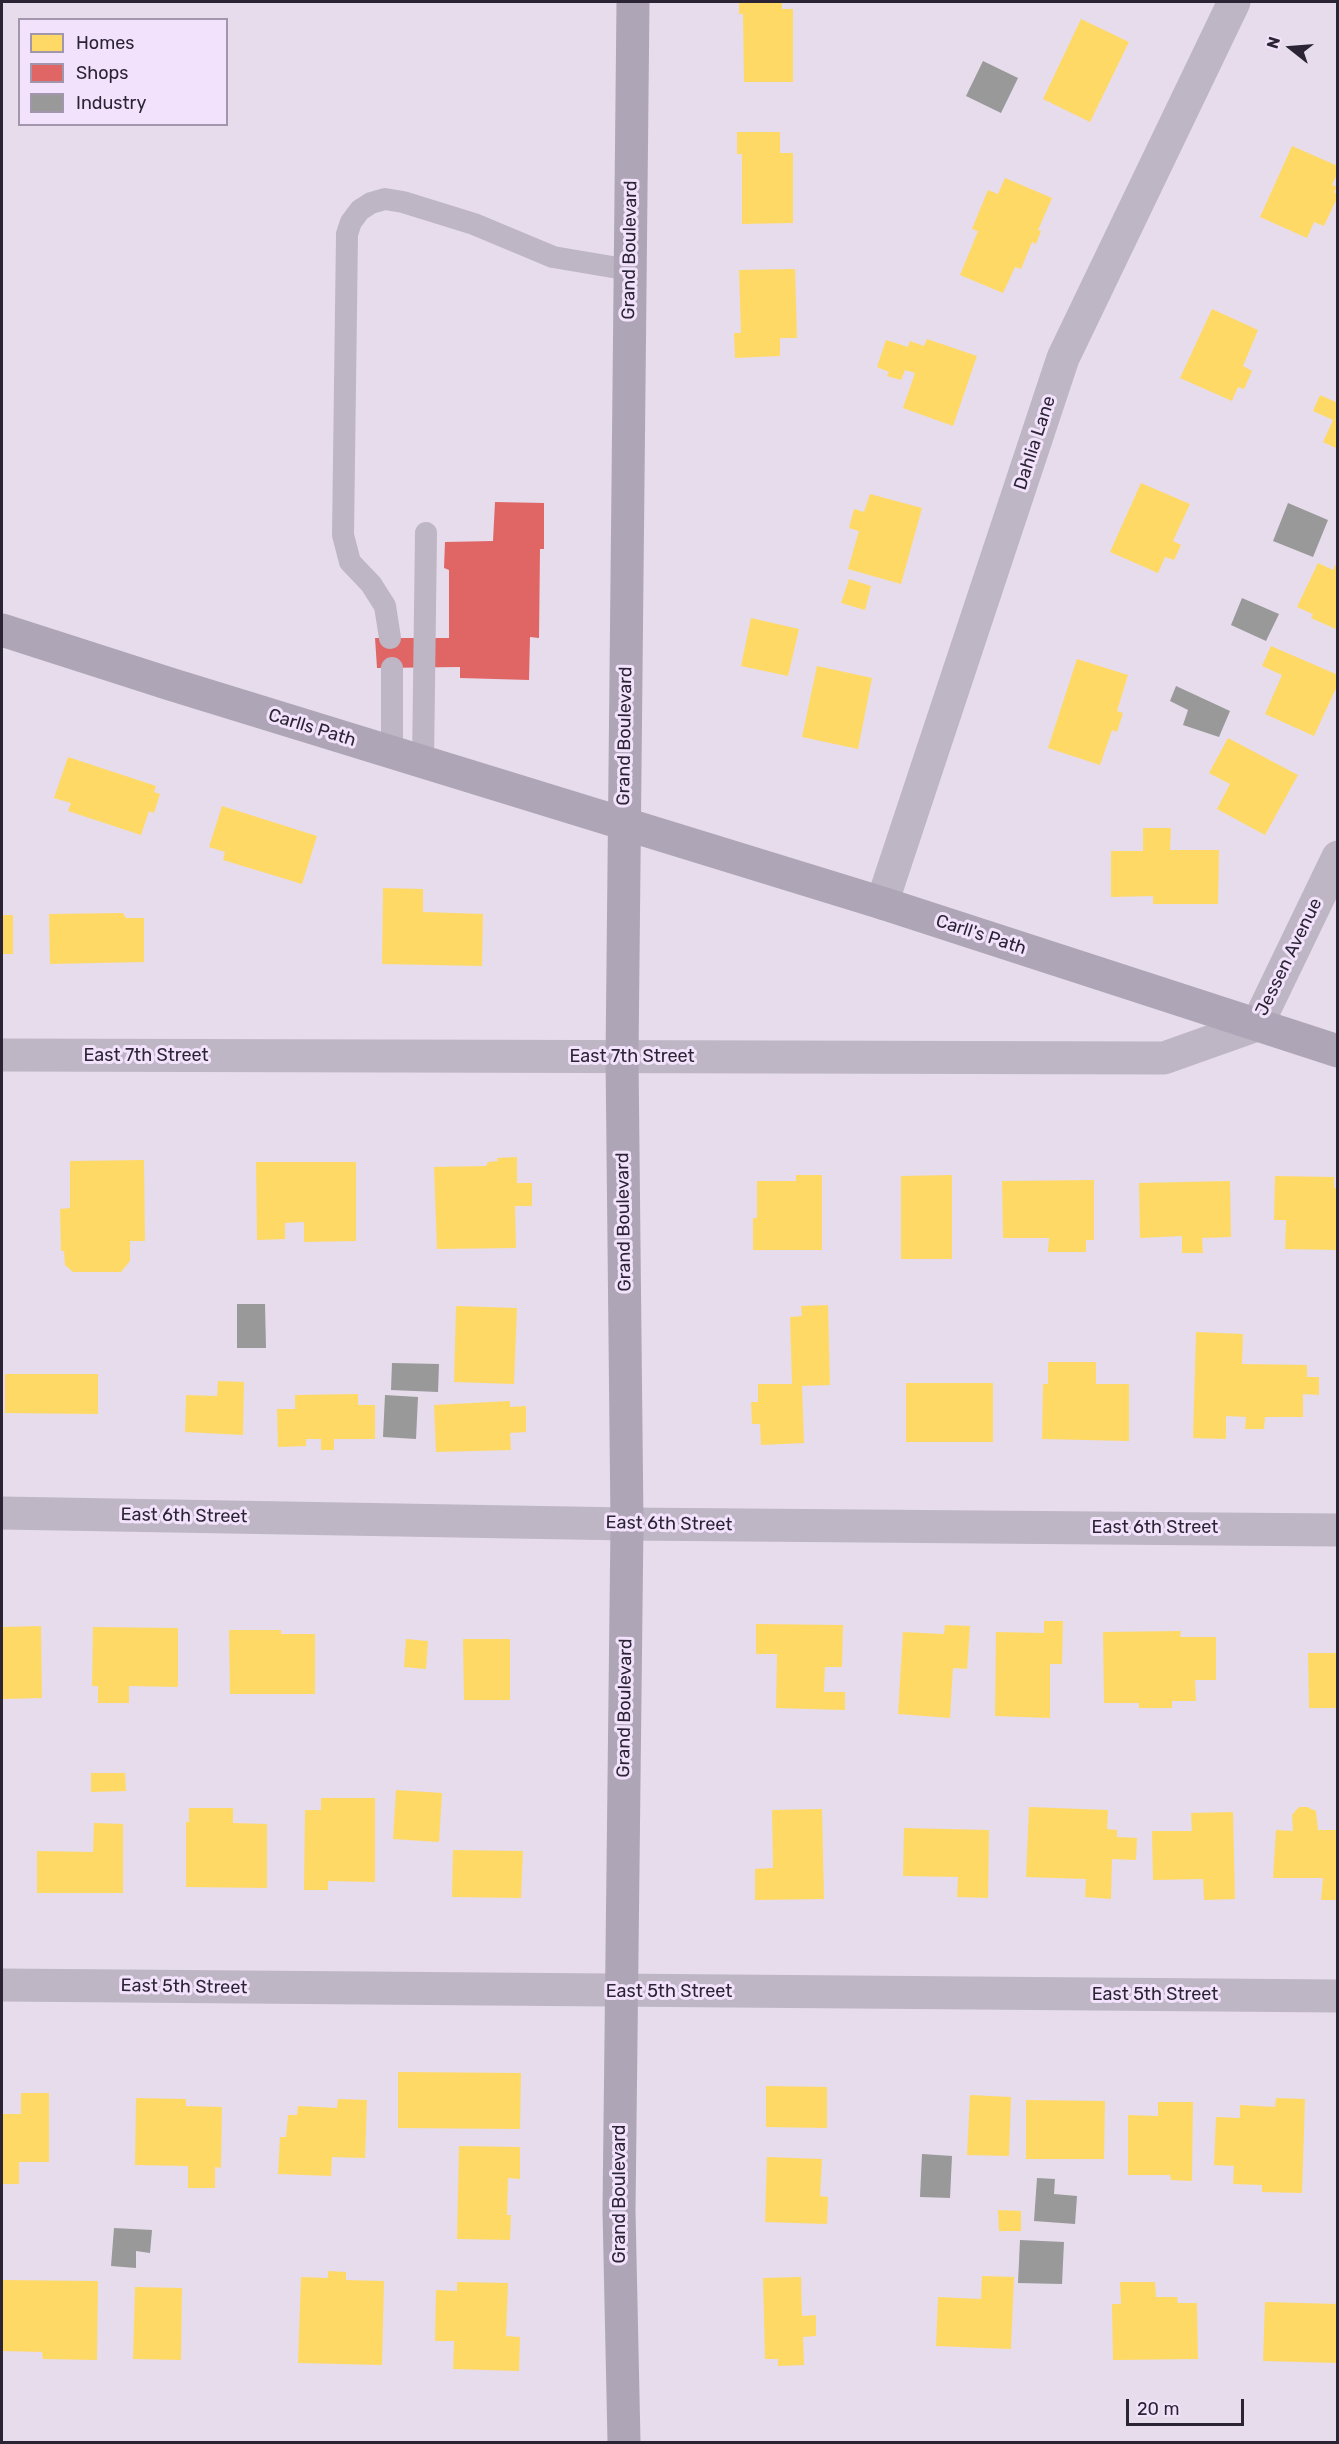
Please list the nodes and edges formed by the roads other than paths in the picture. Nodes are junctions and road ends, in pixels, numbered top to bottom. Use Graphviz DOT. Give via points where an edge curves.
graph roads {
  1 [pos="633,2"];
  2 [pos="1234,2"];
  3 [pos="630,270"];
  4 [pos="426,533"];
  5 [pos="2,630"];
  6 [pos="390,638"];
  7 [pos="392,668"];
  8 [pos="392,753"];
  9 [pos="423,762"];
  10 [pos="623,824"];
  11 [pos="1338,857"];
  12 [pos="882,903"];
  13 [pos="1257,1025"];
  14 [pos="1338,1051"];
  15 [pos="2,1055"];
  16 [pos="622,1057"];
  17 [pos="2,1513"];
  18 [pos="627,1524"];
  19 [pos="1338,1530"];
  20 [pos="2,1985"];
  21 [pos="621,1991"];
  22 [pos="1338,1996"];
  23 [pos="624,2442"];
  1 -- 3 [label="street, Grand Boulevard"];
  2 -- 12 [label="street, Dahlia Lane" via="1064,357"];
  3 -- 6 [label="lane" via="553,257 474,224 403,202 371,202 351,222 347,234 343,535 350,562 385,606"];
  3 -- 10 [label="street, Grand Boulevard"];
  4 -- 9 [label="lane"];
  5 -- 8 [label="street, Carlls Path"];
  7 -- 8 [label="lane"];
  8 -- 9 [label="street, Carlls Path"];
  9 -- 10 [label="street, Carlls Path"];
  10 -- 12 [label="street, Carll's Path"];
  10 -- 16 [label="street, Grand Boulevard"];
  11 -- 13 [label="street, Jessen Avenue"];
  12 -- 13 [label="street, Carll's Path"];
  13 -- 14 [label="street, Carll's Path"];
  13 -- 16 [label="street, East 7th Street" via="1164,1058"];
  15 -- 16 [label="street, East 7th Street"];
  16 -- 18 [label="street, Grand Boulevard"];
  17 -- 18 [label="street, East 6th Street"];
  18 -- 19 [label="street, East 6th Street"];
  18 -- 21 [label="street, Grand Boulevard"];
  20 -- 21 [label="street, East 5th Street"];
  21 -- 22 [label="street, East 5th Street"];
  21 -- 23 [label="street, Grand Boulevard" via="619,2210"];
}
